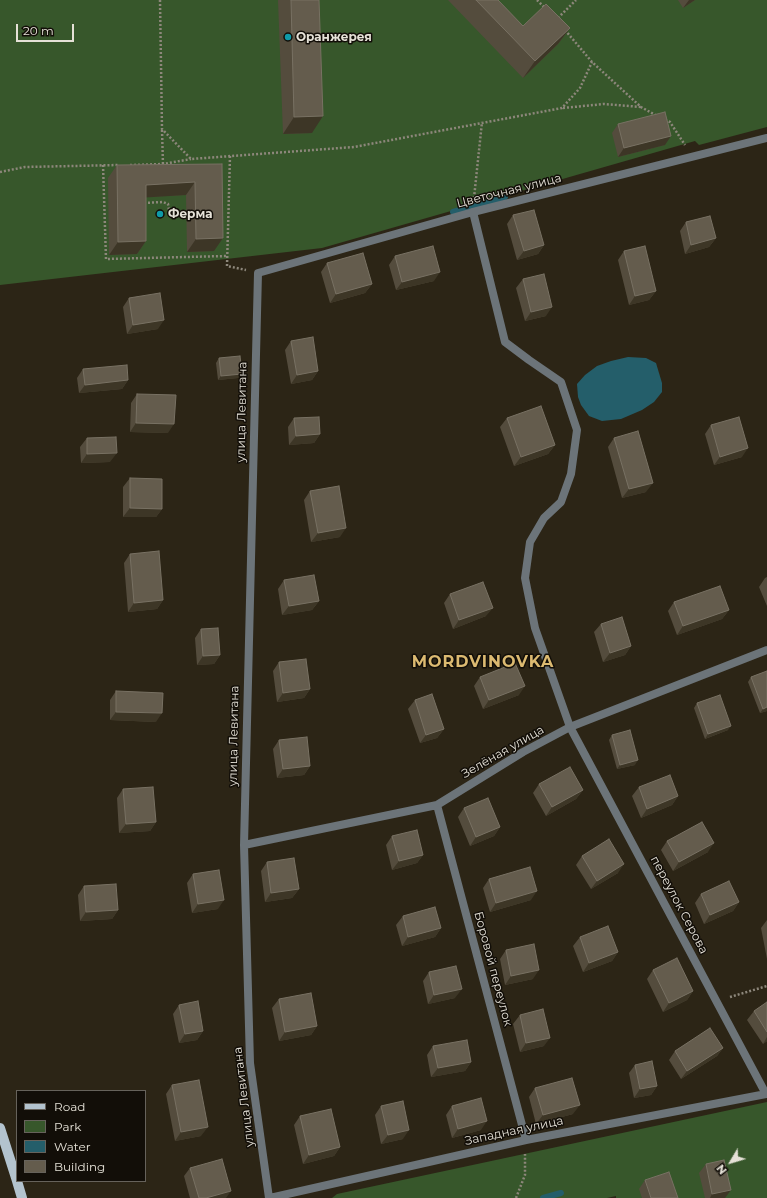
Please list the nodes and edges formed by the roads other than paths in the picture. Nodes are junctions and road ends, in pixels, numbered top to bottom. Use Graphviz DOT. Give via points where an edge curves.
graph roads {
  1 [pos="767,138"];
  2 [pos="473,212"];
  3 [pos="258,272"];
  4 [pos="767,650"];
  5 [pos="570,727"];
  6 [pos="437,805"];
  7 [pos="244,845"];
  8 [pos="766,1094"];
  9 [pos="0,1128"];
  10 [pos="526,1140"];
  11 [pos="16,1178"];
  12 [pos="17,1182"];
  13 [pos="22,1198"];
  14 [pos="270,1198"];
  1 -- 2 [label="street, Цветочная улица"];
  2 -- 3 [label="street, Цветочная улица"];
  2 -- 5 [label="street, переулок Серова" via="505,342 561,382 577,430 572,474 561,502 544,518 530,542 525,578 535,628"];
  3 -- 7 [label="street, улица Левитана"];
  4 -- 5 [label="street, Зелёная улица"];
  5 -- 6 [label="street, Зелёная улица" via="523,752"];
  5 -- 8 [label="street, переулок Серова"];
  6 -- 7 [label="street, Зелёная улица"];
  6 -- 10 [label="street, Боровой переулок"];
  7 -- 14 [label="street, улица Левитана" via="250,1063"];
  8 -- 10 [label="street, Западная улица"];
  9 -- 11 [label="main road"];
  10 -- 14 [label="street, Западная улица"];
  12 -- 13 [label="main road"];
}
